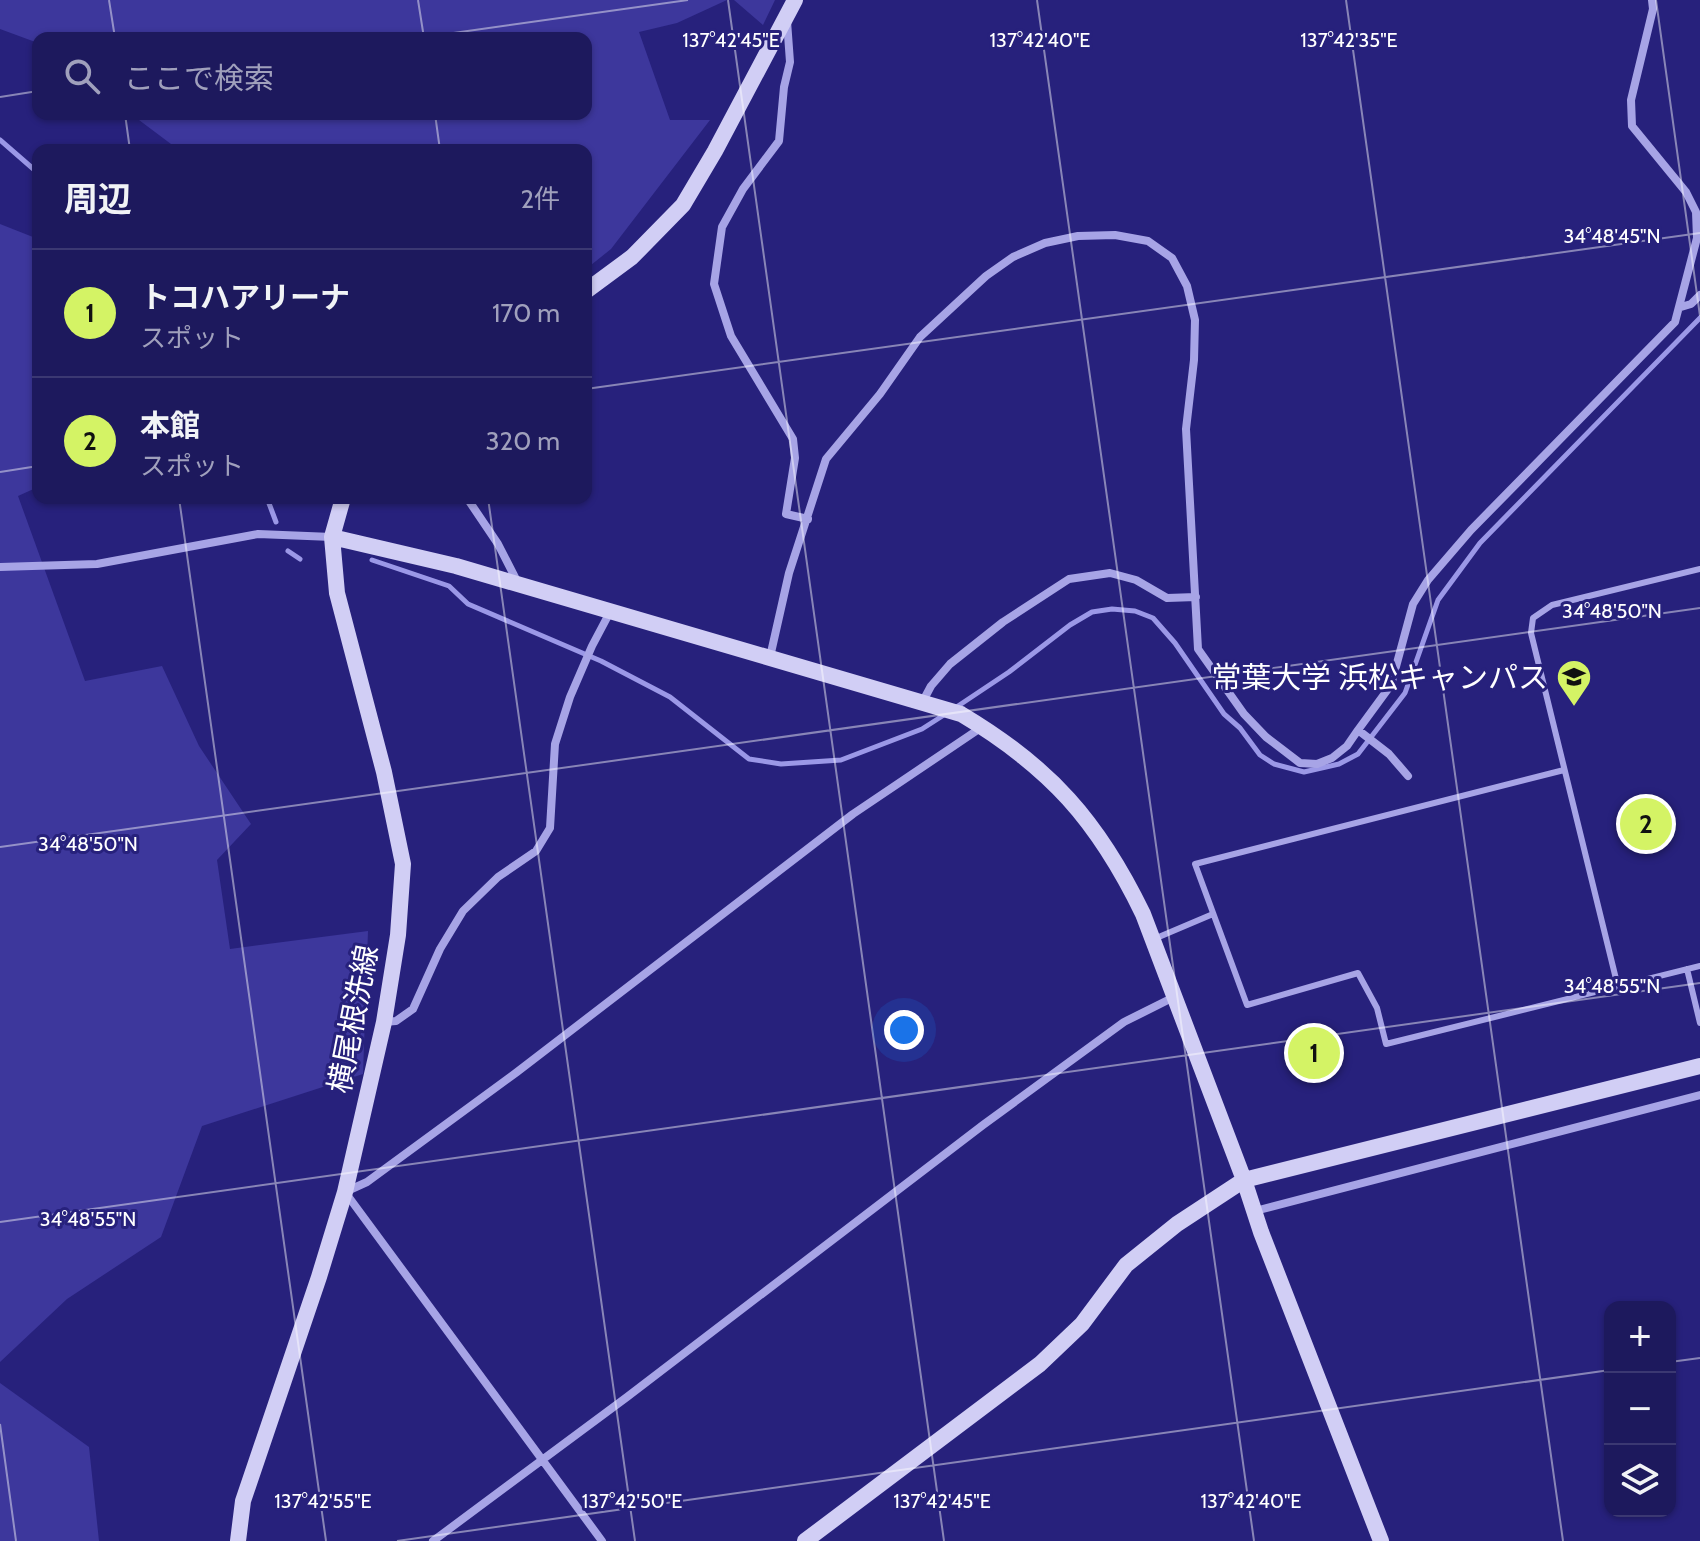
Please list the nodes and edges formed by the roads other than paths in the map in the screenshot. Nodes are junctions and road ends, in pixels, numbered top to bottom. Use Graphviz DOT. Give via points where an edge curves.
graph roads {
  1 [pos="795,0"];
  2 [pos="1652,0"];
  3 [pos="787,18"];
  4 [pos="592,287"];
  5 [pos="1700,295"];
  6 [pos="1681,307"];
  7 [pos="341,504"];
  8 [pos="471,504"];
  9 [pos="808,519"];
  10 [pos="332,537"];
  11 [pos="0,567"];
  12 [pos="1700,569"];
  13 [pos="519,585"];
  14 [pos="1196,597"];
  15 [pos="610,612"];
  16 [pos="770,658"];
  17 [pos="923,701"];
  18 [pos="983,726"];
  19 [pos="1362,733"];
  20 [pos="1564,770"];
  21 [pos="1408,776"];
  22 [pos="1213,914"];
  23 [pos="1152,940"];
  24 [pos="1700,966"];
  25 [pos="1687,969"];
  26 [pos="1618,987"];
  27 [pos="1174,997"];
  28 [pos="384,1022"];
  29 [pos="1700,1023"];
  30 [pos="1700,1066"];
  31 [pos="1700,1095"];
  32 [pos="1244,1180"];
  33 [pos="345,1192"];
  34 [pos="1255,1211"];
  35 [pos="543,1458"];
  36 [pos="238,1541"];
  37 [pos="433,1541"];
  38 [pos="602,1541"];
  39 [pos="805,1541"];
  40 [pos="1381,1541"];
  1 -- 3 [label="street"];
  2 -- 6 [label="street" via="1631,100 1632,126 1696,212 1697,238"];
  3 -- 4 [label="street" via="683,205 632,257"];
  3 -- 9 [label="street" via="790,62 779,141 722,227 714,284 731,336 793,439 786,514"];
  5 -- 6 [label="street"];
  6 -- 19 [label="street" via="1675,322 1428,580 1413,604 1391,685"];
  7 -- 10 [label="street, 横尾根洗線"];
  8 -- 13 [label="street"];
  9 -- 14 [label="street" via="826,459 920,337 986,276 1013,257 1067,238 1115,235 1148,241 1172,258 1187,286 1195,320 1186,429"];
  9 -- 16 [label="street" via="789,573"];
  10 -- 11 [label="street" via="258,534 97,564"];
  10 -- 13 [label="street"];
  10 -- 28 [label="street, 横尾根洗線" via="337,593 403,864"];
  12 -- 20 [label="lane" via="1552,605 1533,618 1531,633"];
  13 -- 15 [label="street"];
  14 -- 17 [label="street" via="1167,598 1136,580 1110,573 1069,579 950,664"];
  14 -- 19 [label="street" via="1198,649 1266,737 1300,763 1317,764"];
  15 -- 16 [label="street"];
  15 -- 28 [label="street" via="570,697 555,744 550,828 536,851 498,877 463,911 413,1009"];
  16 -- 17 [label="street"];
  17 -- 18 [label="street"];
  18 -- 23 [label="street" via="1072,800 1122,872"];
  18 -- 33 [label="street" via="853,814 517,1072 367,1182"];
  19 -- 21 [label="street"];
  20 -- 22 [label="lane" via="1195,864"];
  20 -- 26 [label="lane"];
  22 -- 23 [label="lane"];
  22 -- 26 [label="lane" via="1247,1005 1358,973 1377,1008 1386,1044"];
  23 -- 27 [label="street"];
  24 -- 25 [label="lane"];
  25 -- 26 [label="lane"];
  25 -- 29 [label="lane"];
  27 -- 32 [label="street"];
  27 -- 35 [label="street" via="1124,1022"];
  28 -- 33 [label="street, 横尾根洗線"];
  30 -- 32 [label="street"];
  31 -- 34 [label="street"];
  32 -- 34 [label="street"];
  32 -- 39 [label="street" via="1126,1265 1082,1324 1040,1364"];
  33 -- 35 [label="street"];
  33 -- 36 [label="street, 横尾根洗線" via="243,1501"];
  34 -- 40 [label="street"];
  35 -- 37 [label="street"];
  35 -- 38 [label="street"];
}
